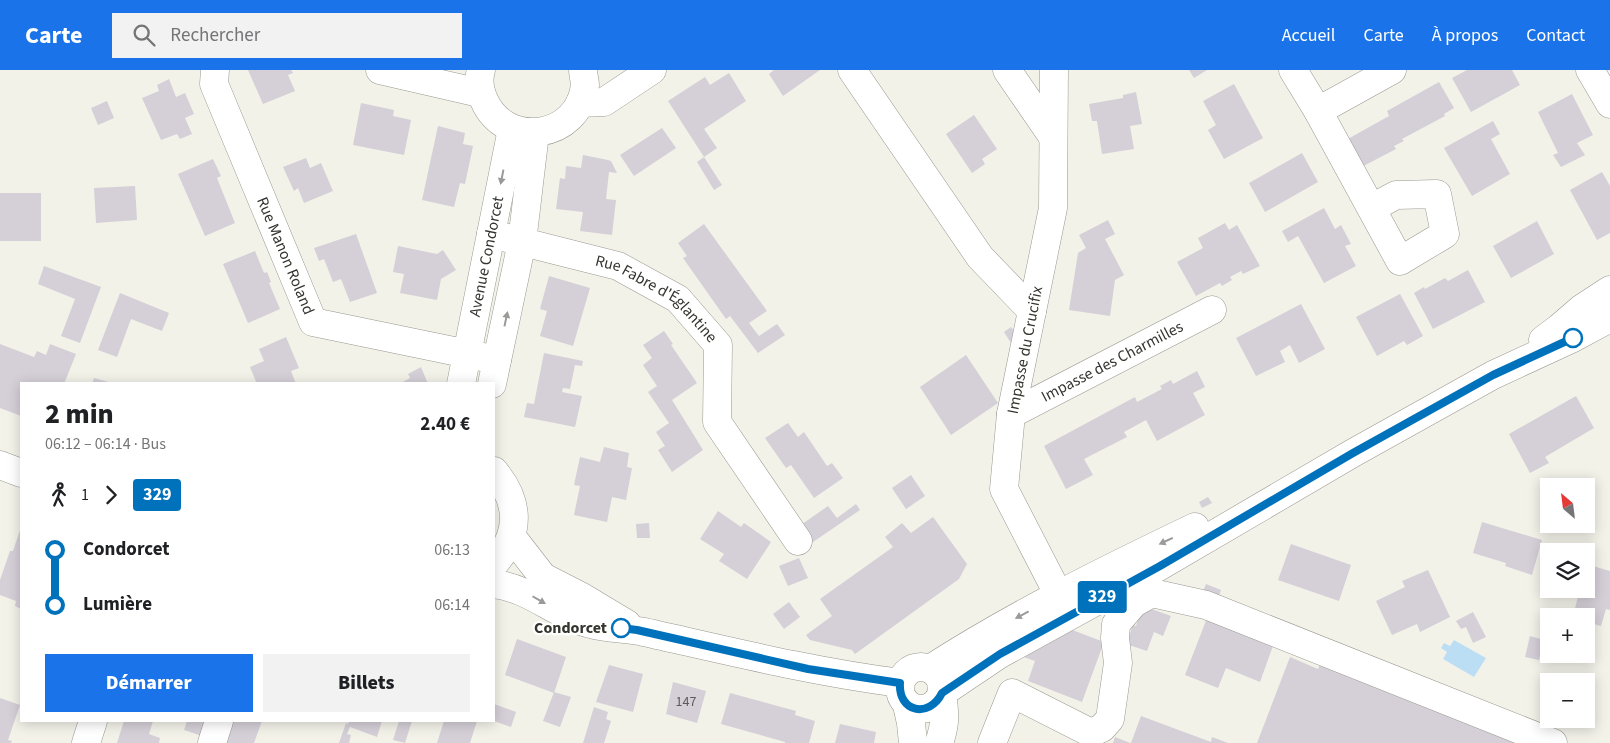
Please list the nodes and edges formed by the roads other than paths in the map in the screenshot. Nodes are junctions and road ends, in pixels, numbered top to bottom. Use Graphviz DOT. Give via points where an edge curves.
graph roads {
  1 [pos="215,70"];
  2 [pos="380,70"];
  3 [pos="583,70"];
  4 [pos="652,70"];
  5 [pos="852,70"];
  6 [pos="1007,70"];
  7 [pos="1054,70"];
  8 [pos="1293,70"];
  9 [pos="1392,70"];
  10 [pos="1590,70"];
  11 [pos="481,82"];
  12 [pos="580,103"];
  13 [pos="1610,104"];
  14 [pos="1318,111"];
  15 [pos="523,131"];
  16 [pos="1054,138"];
  17 [pos="1372,208"];
  18 [pos="491,234"];
  19 [pos="522,242"];
  20 [pos="1610,290"];
  21 [pos="1212,310"];
  22 [pos="1032,311"];
  23 [pos="1610,318"];
  24 [pos="468,353"];
  25 [pos="495,372"];
  26 [pos="1493,375"];
  27 [pos="461,382"];
  28 [pos="1012,414"];
  29 [pos="0,465"];
  30 [pos="495,472"];
  31 [pos="20,473"];
  32 [pos="512,536"];
  33 [pos="798,541"];
  34 [pos="495,563"];
  35 [pos="495,584"];
  36 [pos="1063,605"];
  37 [pos="637,630"];
  38 [pos="989,660"];
  39 [pos="930,669"];
  40 [pos="942,693"];
  41 [pos="1012,693"];
  42 [pos="903,694"];
  43 [pos="93,722"];
  44 [pos="219,722"];
  45 [pos="1069,734"];
  46 [pos="86,743"];
  47 [pos="212,743"];
  48 [pos="913,743"];
  49 [pos="940,743"];
  50 [pos="992,743"];
  51 [pos="1553,743"];
  1 -- 24 [label="street, Rue Manon Roland" via="214,84 313,322"];
  2 -- 11 [label="street"];
  3 -- 12 [label="street" via="585,85"];
  4 -- 12 [label="street" via="604,102"];
  5 -- 22 [label="street" via="980,257"];
  6 -- 16 [label="street"];
  7 -- 16 [label="street, Impasse du Crucifix"];
  8 -- 14 [label="street"];
  9 -- 14 [label="street"];
  10 -- 13 [label="street"];
  11 -- 15 [label="street" via="488,110 500,123"];
  12 -- 15 [label="street" via="559,126"];
  14 -- 17 [label="street"];
  15 -- 18 [label="street, Avenue Condorcet, one-way"];
  15 -- 19 [label="street, Avenue Condorcet"];
  16 -- 22 [label="street, Impasse du Crucifix" via="1053,208"];
  18 -- 19 [label="street, Rue Fabre d'Églantine"];
  18 -- 24 [label="street, Avenue Condorcet"];
  25 -- 19 [label="street, Avenue Condorcet, one-way"];
  19 -- 33 [label="street, Rue Fabre d'Églantine" via="618,266 678,299 718,345 717,422"];
  20 -- 26 [label="street"];
  21 -- 28 [label="street, Impasse des Charmilles"];
  22 -- 28 [label="street, Impasse du Crucifix"];
  23 -- 26 [label="street"];
  24 -- 25 [label="street"];
  24 -- 27 [label="street, Avenue Condorcet"];
  26 -- 36 [label="street" via="1353,453 1150,549"];
  28 -- 36 [label="street, Impasse du Crucifix" via="1004,489"];
  29 -- 31 [label="street"];
  30 -- 32 [label="street" via="512,500 515,518"];
  32 -- 34 [label="street"];
  32 -- 37 [label="street" via="543,576"];
  35 -- 37 [label="street, one-way" via="531,595 554,609 591,624"];
  36 -- 38 [label="street"];
  36 -- 39 [label="street, one-way" via="978,639"];
  37 -- 42 [label="street"];
  38 -- 40 [label="street"];
  38 -- 41 [label="street"];
  39 -- 40 [label="street" via="940,679"];
  39 -- 42 [label="street" via="912,669 902,677"];
  40 -- 42 [label="street" via="927,708 913,708"];
  40 -- 49 [label="street" via="945,725"];
  41 -- 45 [label="street"];
  41 -- 50 [label="street"];
  42 -- 48 [label="street"];
  43 -- 46 [label="street"];
  44 -- 47 [label="street"];
  45 -- 51 [label="street" via="1091,733 1110,719 1118,663 1116,624 1134,603 1152,593 1206,604"];
}
